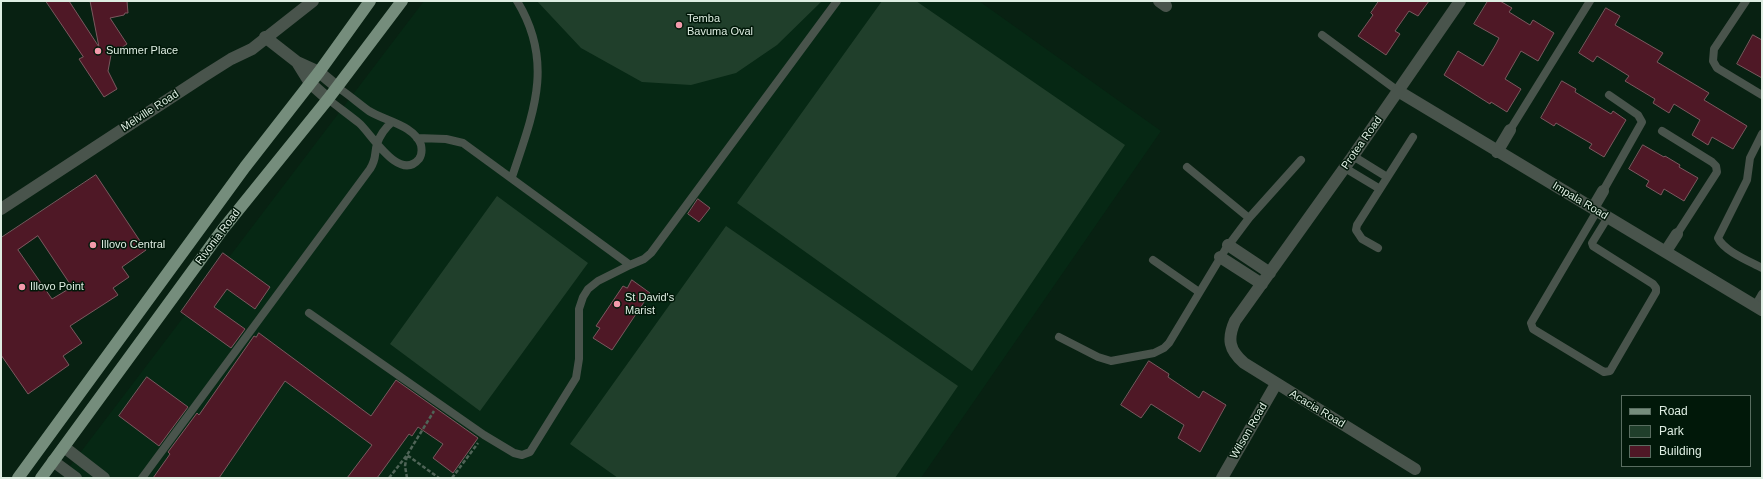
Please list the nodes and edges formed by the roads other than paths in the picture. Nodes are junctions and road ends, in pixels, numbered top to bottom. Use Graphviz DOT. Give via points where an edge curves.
graph roads {
  1 [pos="313,1"];
  2 [pos="370,1"];
  3 [pos="402,1"];
  4 [pos="517,1"];
  5 [pos="837,1"];
  6 [pos="1460,1"];
  7 [pos="1590,1"];
  8 [pos="1746,1"];
  9 [pos="1322,35"];
  10 [pos="265,37"];
  11 [pos="297,62"];
  12 [pos="319,72"];
  13 [pos="310,83"];
  14 [pos="337,87"];
  15 [pos="1398,91"];
  16 [pos="1609,95"];
  17 [pos="1762,95"];
  18 [pos="328,99"];
  19 [pos="392,122"];
  20 [pos="1510,130"];
  21 [pos="1662,131"];
  22 [pos="1762,134"];
  23 [pos="1413,137"];
  24 [pos="417,138"];
  25 [pos="377,145"];
  26 [pos="1497,152"];
  27 [pos="1353,156"];
  28 [pos="1301,160"];
  29 [pos="1187,167"];
  30 [pos="1345,168"];
  31 [pos="512,177"];
  32 [pos="1387,177"];
  33 [pos="1380,189"];
  34 [pos="1603,191"];
  35 [pos="1,209"];
  36 [pos="1599,212"];
  37 [pos="1249,218"];
  38 [pos="1677,234"];
  39 [pos="1228,245"];
  40 [pos="1378,248"];
  41 [pos="1666,251"];
  42 [pos="1220,257"];
  43 [pos="1153,260"];
  44 [pos="630,265"];
  45 [pos="1762,268"];
  46 [pos="1270,272"];
  47 [pos="1262,284"];
  48 [pos="1199,292"];
  49 [pos="1762,294"];
  50 [pos="1759,308"];
  51 [pos="310,313"];
  52 [pos="1059,336"];
  53 [pos="1230,338"];
  54 [pos="1276,384"];
  55 [pos="64,447"];
  56 [pos="53,461"];
  57 [pos="1415,469"];
  58 [pos="18,478"];
  59 [pos="41,478"];
  60 [pos="76,478"];
  61 [pos="104,478"];
  62 [pos="142,478"];
  63 [pos="1222,478"];
  1 -- 10 [label="street, Melville Road"];
  2 -- 12 [label="main road, Rivonia Road"];
  3 -- 14 [label="main road, Rivonia Road"];
  4 -- 31 [label="lane" via="532,32 539,69 537,93"];
  5 -- 44 [label="lane" via="651,253"];
  6 -- 15 [label="street, Protea Road"];
  7 -- 20 [label="lane"];
  8 -- 17 [label="lane" via="1714,49 1713,61 1717,68"];
  9 -- 15 [label="lane"];
  10 -- 11 [label="street"];
  10 -- 35 [label="street, Melville Road" via="252,49 204,76"];
  11 -- 12 [label="street"];
  11 -- 13 [label="street"];
  12 -- 13 [label="main road, Rivonia Road"];
  12 -- 14 [label="street"];
  13 -- 18 [label="street"];
  13 -- 58 [label="main road, Rivonia Road" via="245,167"];
  14 -- 18 [label="main road, Rivonia Road"];
  14 -- 19 [label="lane" via="369,111"];
  15 -- 26 [label="street, Impala Road"];
  15 -- 27 [label="street, Protea Road"];
  16 -- 34 [label="lane" via="1638,115 1642,122"];
  18 -- 25 [label="lane" via="360,124"];
  18 -- 55 [label="main road, Rivonia Road" via="223,229"];
  19 -- 24 [label="lane"];
  19 -- 25 [label="lane" via="382,133"];
  20 -- 26 [label="street"];
  21 -- 38 [label="lane" via="1712,162 1717,172"];
  22 -- 45 [label="lane" via="1750,158 1747,180 1718,238 1724,248"];
  23 -- 32 [label="lane"];
  24 -- 25 [label="lane" via="422,151 420,158 408,166 396,162"];
  24 -- 31 [label="lane" via="446,139 463,143"];
  25 -- 62 [label="lane" via="376,156 370,168"];
  26 -- 36 [label="street, Impala Road"];
  27 -- 30 [label="street, Protea Road"];
  27 -- 32 [label="lane"];
  28 -- 37 [label="lane"];
  29 -- 37 [label="lane"];
  30 -- 33 [label="lane"];
  30 -- 46 [label="street, Protea Road"];
  31 -- 44 [label="lane"];
  32 -- 33 [label="lane"];
  33 -- 40 [label="lane" via="1356,230 1362,239"];
  34 -- 36 [label="street"];
  36 -- 36 [label="lane" via="1531,326 1608,373 1656,288 1593,246"];
  36 -- 41 [label="street, Impala Road"];
  37 -- 39 [label="lane"];
  38 -- 41 [label="street"];
  39 -- 42 [label="lane"];
  39 -- 46 [label="street"];
  41 -- 50 [label="street, Impala Road"];
  42 -- 47 [label="street"];
  42 -- 48 [label="lane"];
  43 -- 48 [label="lane"];
  44 -- 51 [label="lane" via="598,281 583,297 579,310 579,364 576,378 530,452 522,455 484,435"];
  46 -- 47 [label="street, Protea Road"];
  47 -- 53 [label="street, Protea Road" via="1236,321"];
  48 -- 52 [label="lane" via="1169,343 1154,353 1111,361 1098,357"];
  49 -- 50 [label="lane"];
  53 -- 54 [label="street, Acacia Road" via="1236,356"];
  54 -- 57 [label="street, Acacia Road"];
  54 -- 63 [label="street, Wilson Road"];
  55 -- 56 [label="main road, Rivonia Road"];
  55 -- 61 [label="street"];
  56 -- 59 [label="main road, Rivonia Road"];
  56 -- 60 [label="street"];
}
